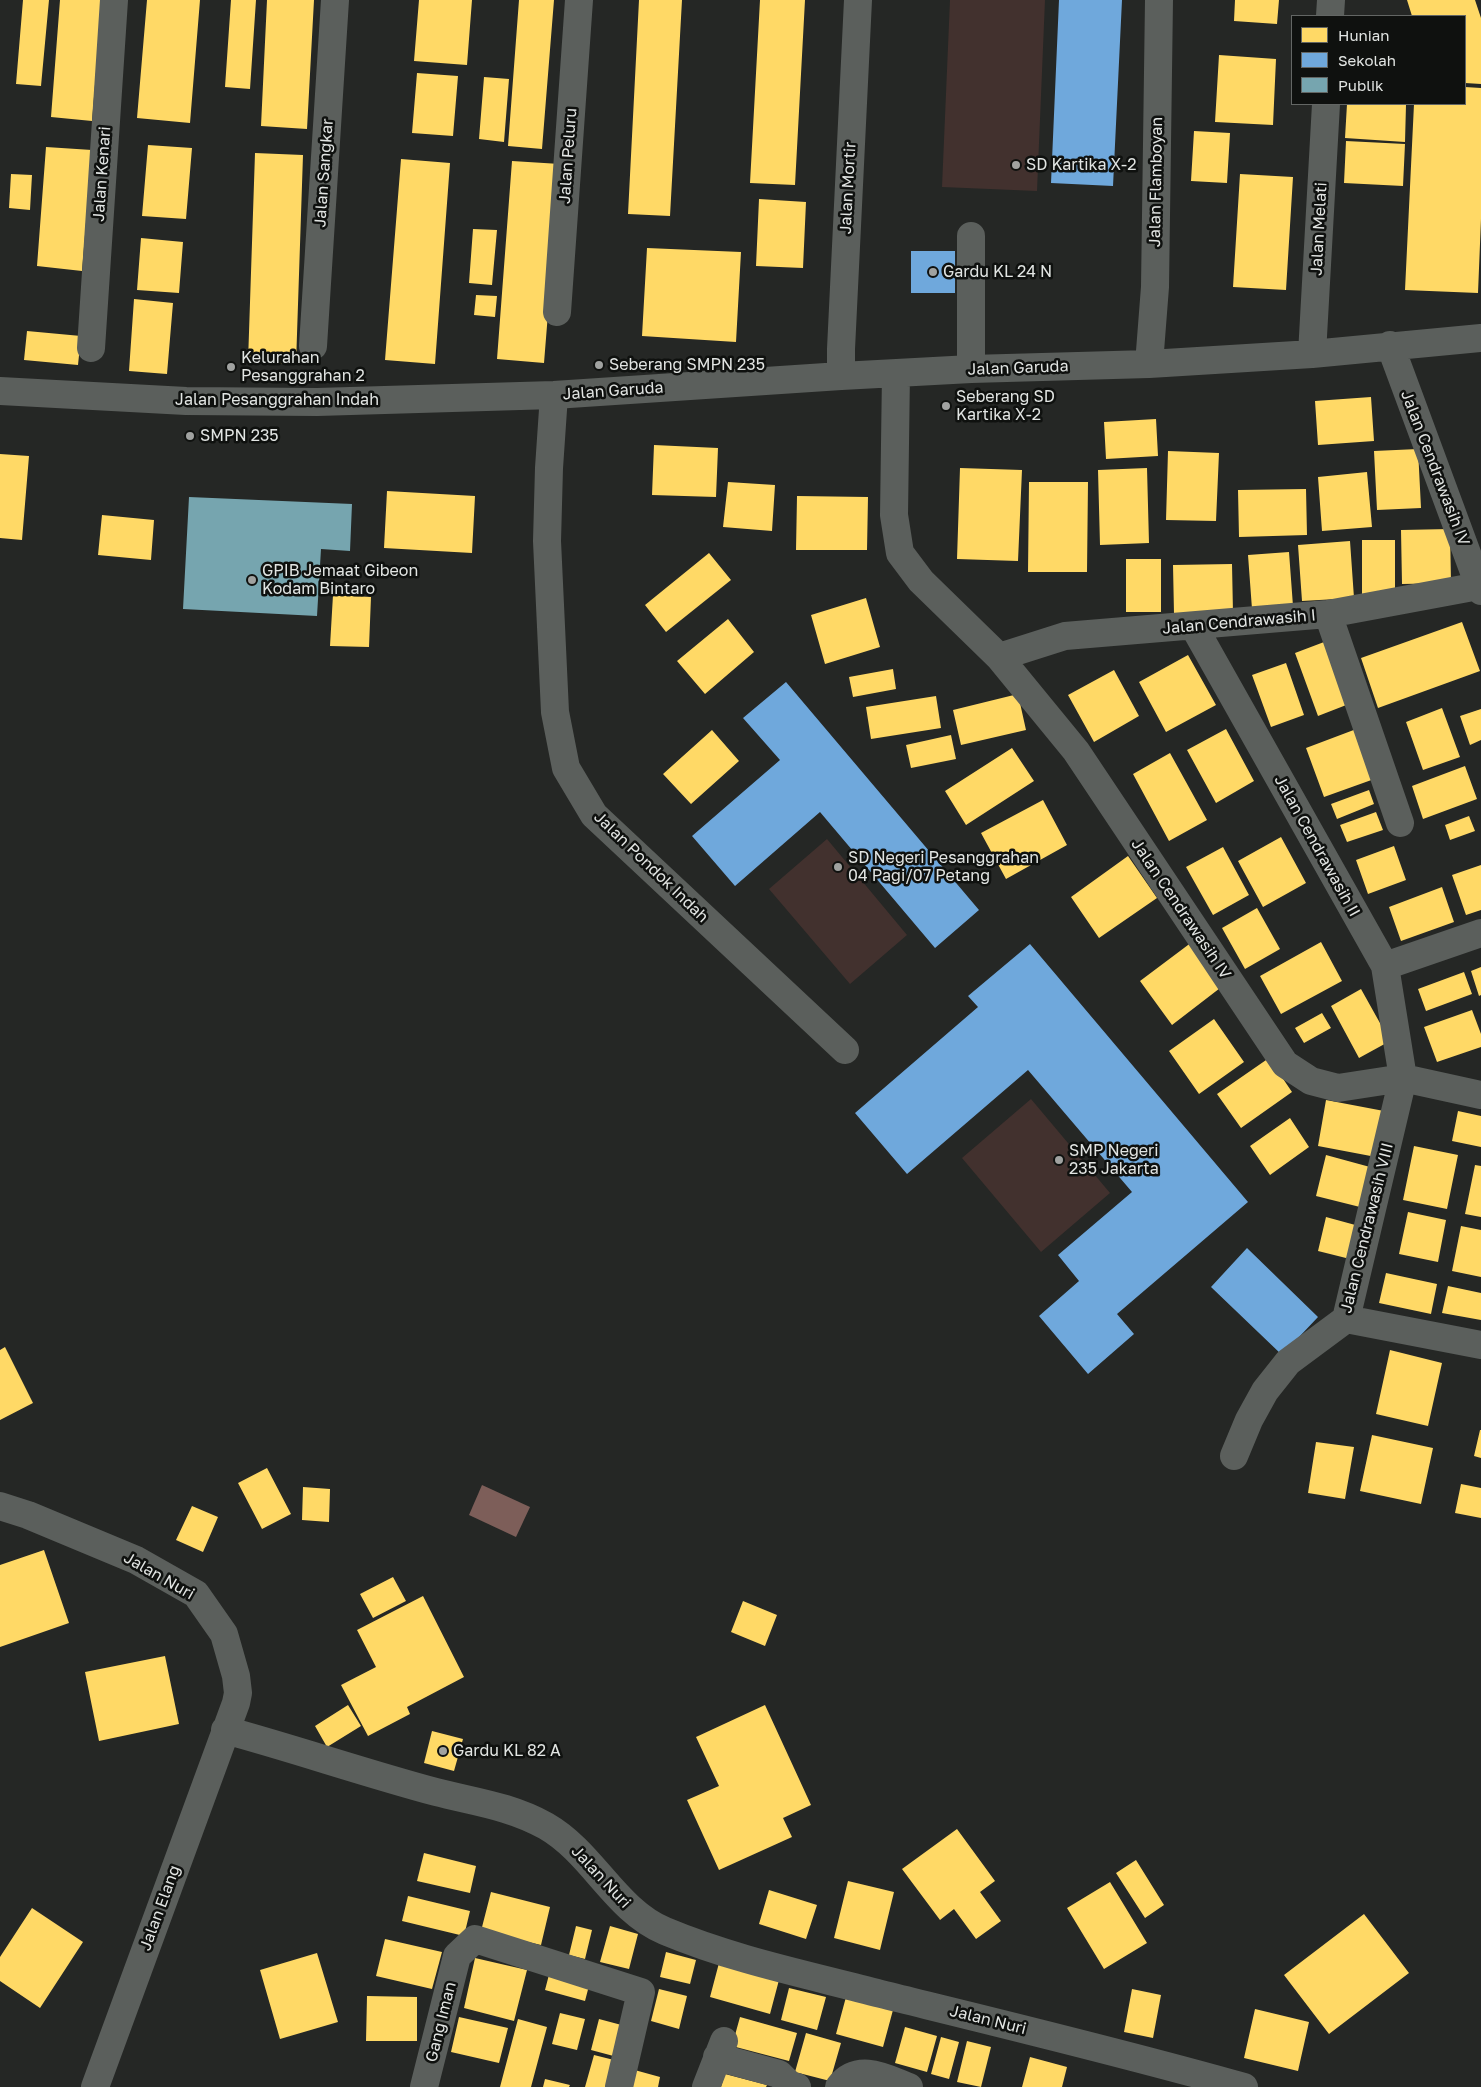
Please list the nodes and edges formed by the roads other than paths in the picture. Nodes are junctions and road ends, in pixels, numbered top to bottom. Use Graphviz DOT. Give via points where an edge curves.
graph roads {
  1 [pos="114,0"];
  2 [pos="335,0"];
  3 [pos="579,0"];
  4 [pos="858,0"];
  5 [pos="1160,0"];
  6 [pos="1331,0"];
  7 [pos="1330,15"];
  8 [pos="1326,105"];
  9 [pos="971,236"];
  10 [pos="557,312"];
  11 [pos="1481,338"];
  12 [pos="1390,345"];
  13 [pos="313,346"];
  14 [pos="91,348"];
  15 [pos="1312,354"];
  16 [pos="1148,364"];
  17 [pos="971,369"];
  18 [pos="896,374"];
  19 [pos="841,376"];
  20 [pos="0,391"];
  21 [pos="554,395"];
  22 [pos="1480,589"];
  23 [pos="1328,614"];
  24 [pos="1194,626"];
  25 [pos="999,656"];
  26 [pos="1400,823"];
  27 [pos="1481,933"];
  28 [pos="1385,966"];
  29 [pos="846,1050"];
  30 [pos="1403,1078"];
  31 [pos="1481,1095"];
  32 [pos="1346,1319"];
  33 [pos="1481,1345"];
  34 [pos="1234,1456"];
  35 [pos="0,1506"];
  36 [pos="225,1730"];
  37 [pos="95,2087"];
  38 [pos="424,2087"];
  39 [pos="618,2087"];
  40 [pos="706,2087"];
  41 [pos="797,2087"];
  42 [pos="839,2087"];
  43 [pos="909,2087"];
  44 [pos="1244,2087"];
  1 -- 14 [label="street, Jalan Kenari"];
  2 -- 13 [label="street, Jalan Sangkar"];
  3 -- 10 [label="street, Jalan Peluru"];
  4 -- 19 [label="street, Jalan Mortir"];
  5 -- 16 [label="street, Jalan Flamboyan" via="1155,287"];
  6 -- 7 [label="street"];
  8 -- 15 [label="street, Jalan Melati"];
  9 -- 17 [label="street"];
  11 -- 12 [label="street, Jalan Garuda"];
  12 -- 15 [label="street, Jalan Garuda"];
  12 -- 22 [label="street, Jalan Cendrawasih IV"];
  15 -- 16 [label="street, Jalan Garuda"];
  16 -- 17 [label="street, Jalan Garuda"];
  17 -- 18 [label="street, Jalan Garuda"];
  18 -- 19 [label="street, Jalan Garuda"];
  18 -- 25 [label="street, Jalan Cendrawasih IV" via="894,515 900,553 921,581"];
  19 -- 21 [label="street, Jalan Garuda"];
  20 -- 21 [label="street, Jalan Pesanggrahan Indah" via="186,401 317,402"];
  21 -- 29 [label="street, Jalan Pondok Indah" via="547,541 555,712 566,768 594,815"];
  22 -- 23 [label="street, Jalan Cendrawasih I"];
  23 -- 24 [label="street, Jalan Cendrawasih I"];
  23 -- 26 [label="street"];
  24 -- 25 [label="street, Jalan Cendrawasih I" via="1065,636"];
  24 -- 28 [label="street, Jalan Cendrawasih II"];
  25 -- 30 [label="street, Jalan Cendrawasih IV" via="1076,751 1285,1064 1311,1081 1338,1088"];
  27 -- 28 [label="street"];
  28 -- 30 [label="street, Jalan Cendrawasih II"];
  30 -- 31 [label="street"];
  30 -- 32 [label="street, Jalan Cendrawasih VIII"];
  32 -- 33 [label="street"];
  32 -- 34 [label="street, Jalan Cendrawasih VIII" via="1288,1362 1265,1391"];
  35 -- 36 [label="street, Jalan Nuri" via="136,1560 196,1594 224,1634 236,1676 236,1703"];
  36 -- 37 [label="street, Jalan Elang"];
  36 -- 44 [label="street, Jalan Nuri" via="437,1792 502,1806 547,1827 581,1852 631,1910 662,1929 713,1949"];
  38 -- 39 [label="street, Gang Iman" via="457,1956 475,1939 641,1992"];
  40 -- 41 [label="street" via="721,2049 780,2074 790,2085"];
  42 -- 43 [label="street" via="850,2077 873,2073"];
}
